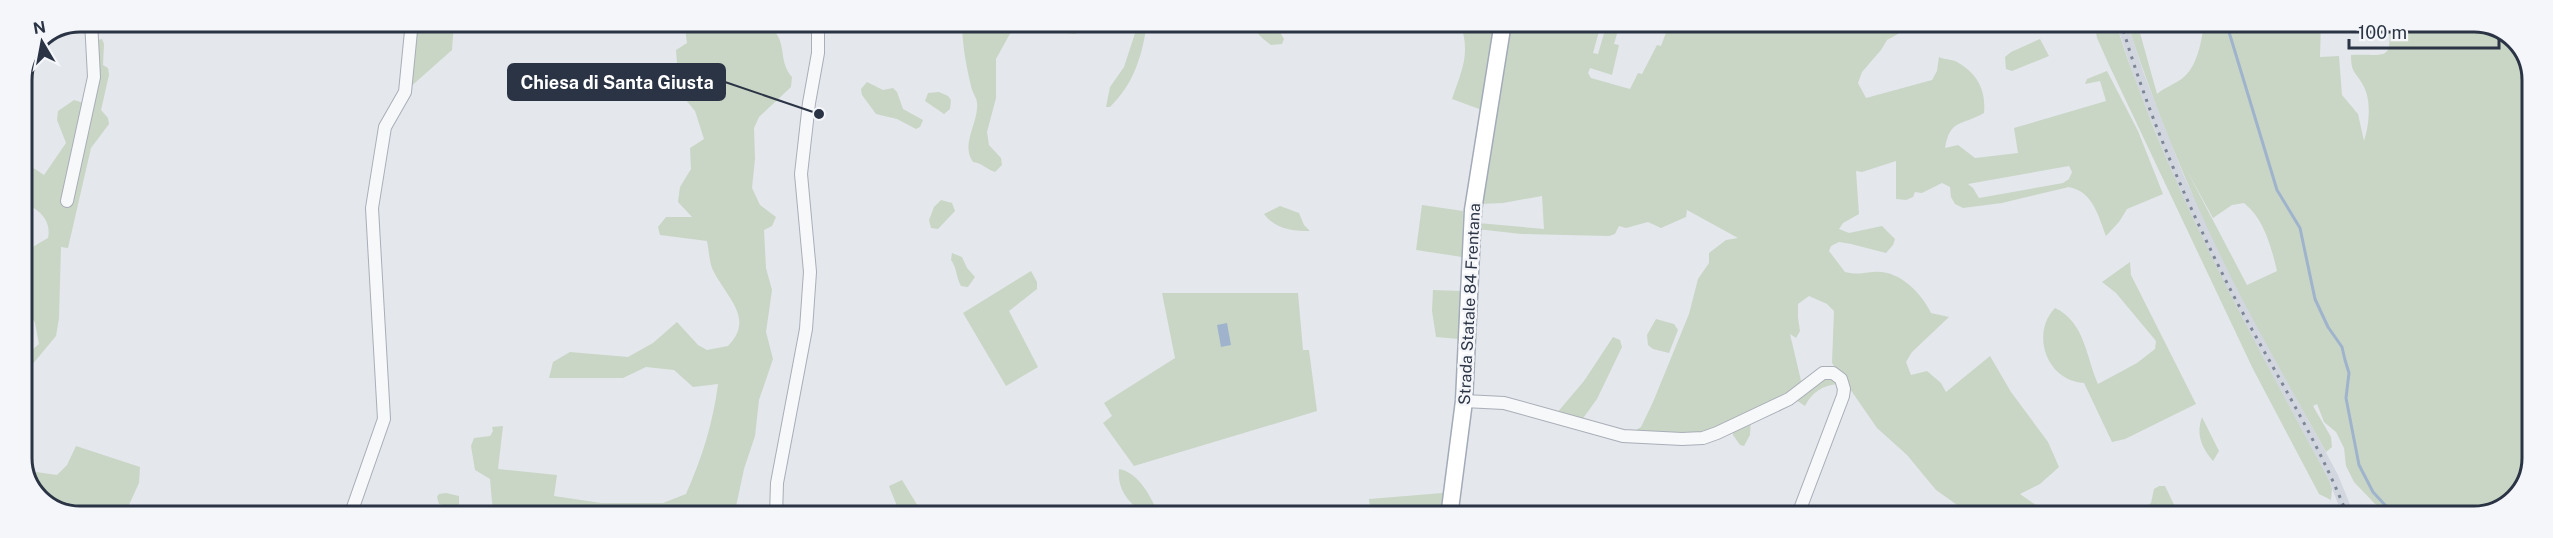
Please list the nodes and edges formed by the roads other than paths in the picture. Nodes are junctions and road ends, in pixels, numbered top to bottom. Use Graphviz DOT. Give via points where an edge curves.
graph roads {
  1 [pos="92,31"];
  2 [pos="410,31"];
  3 [pos="818,31"];
  4 [pos="1502,31"];
  5 [pos="67,201"];
  6 [pos="1464,401"];
  7 [pos="354,506"];
  8 [pos="776,506"];
  9 [pos="1450,506"];
  10 [pos="1801,506"];
  1 -- 5 [label="street" via="94,78"];
  2 -- 7 [label="street" via="405,92 385,127 372,208 384,419"];
  3 -- 8 [label="street" via="801,174 810,272 806,329 777,483"];
  4 -- 6 [label="main road, Strada Statale 84 Frentana" via="1473,210"];
  6 -- 9 [label="main road, Strada Statale 84 Frentana"];
  6 -- 10 [label="street" via="1504,403 1623,436 1703,438 1789,399 1823,373 1833,373 1841,379 1843,396"];
}
